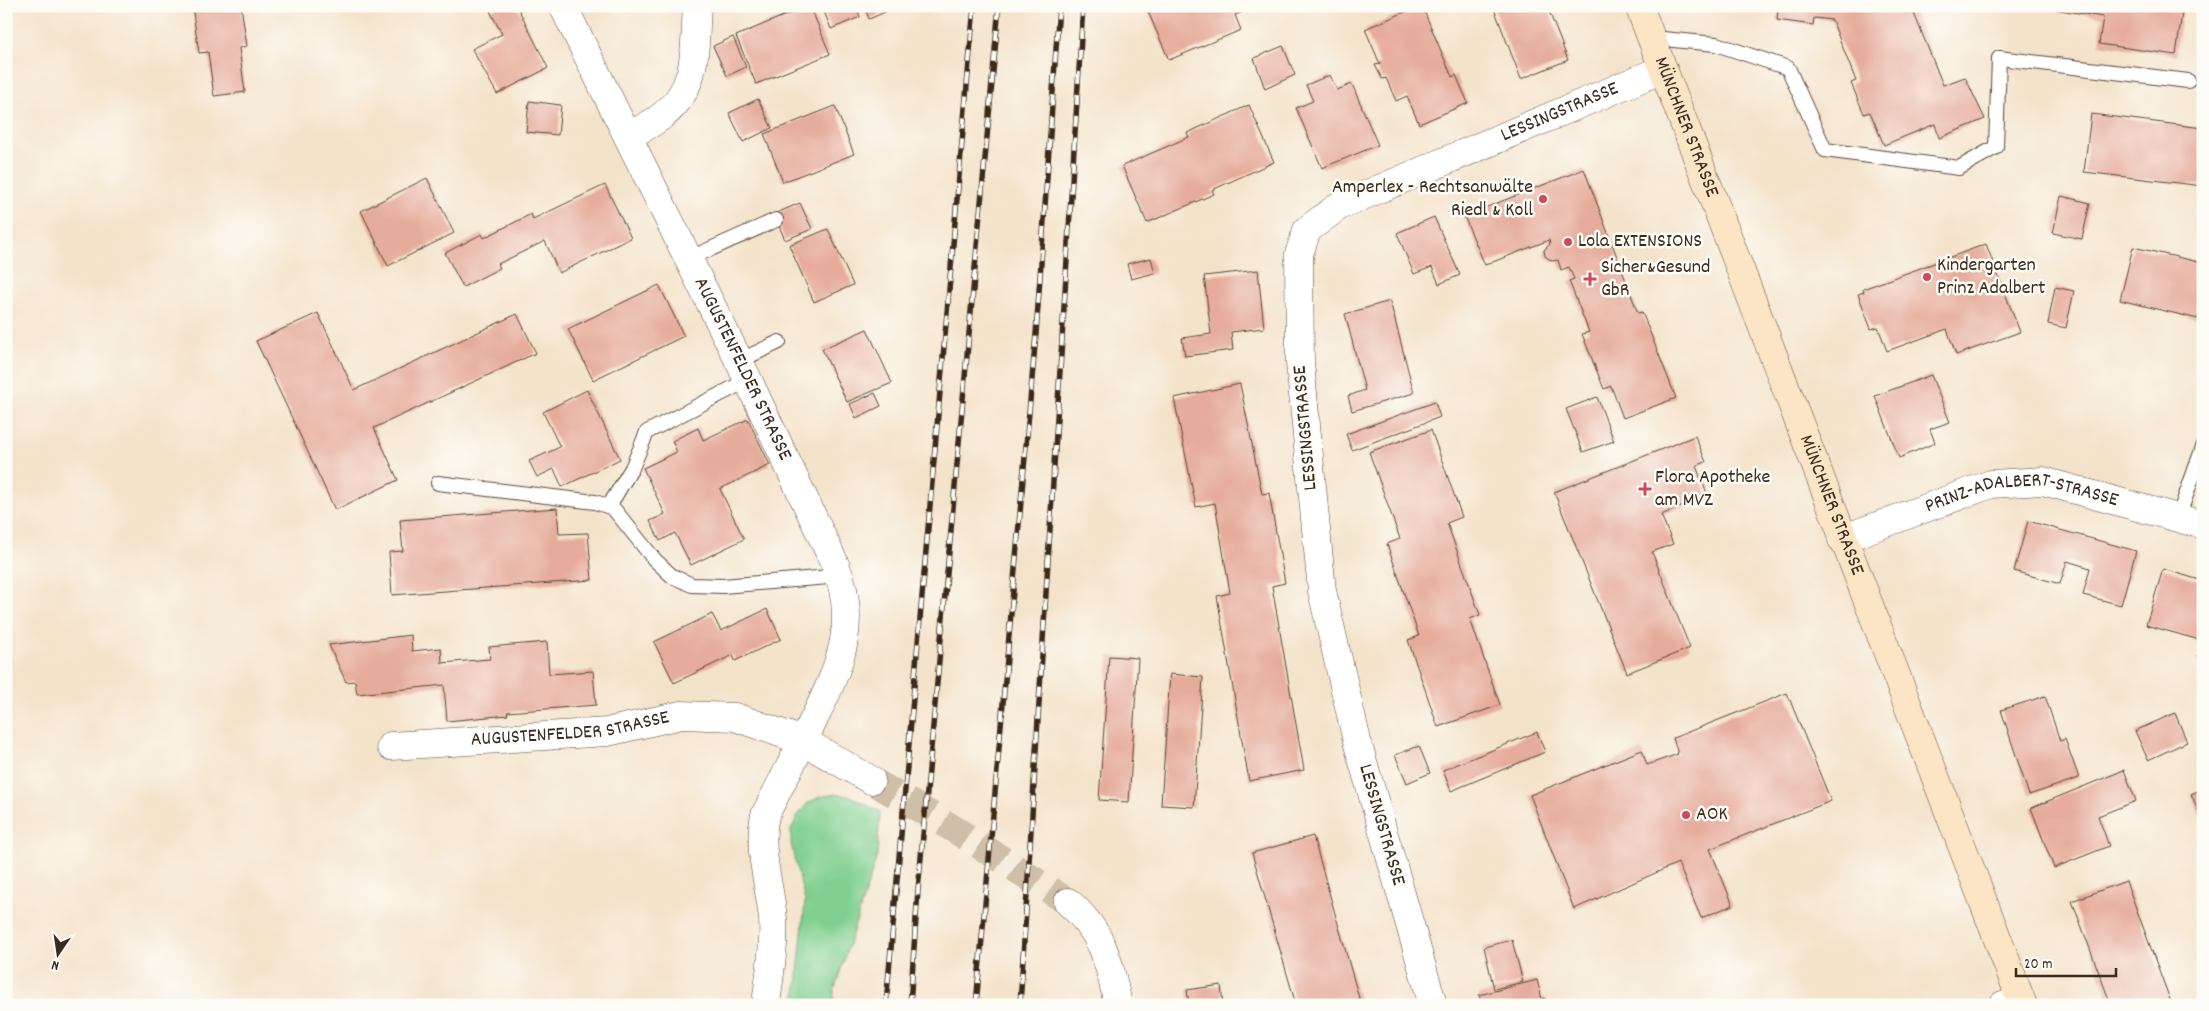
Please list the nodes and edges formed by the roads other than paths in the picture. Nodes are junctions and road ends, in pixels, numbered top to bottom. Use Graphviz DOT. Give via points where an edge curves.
graph roads {
  1 [pos="563,6"];
  2 [pos="697,6"];
  3 [pos="1639,6"];
  4 [pos="1652,38"];
  5 [pos="1663,69"];
  6 [pos="2188,82"];
  7 [pos="629,136"];
  8 [pos="776,220"];
  9 [pos="688,259"];
  10 [pos="779,342"];
  11 [pos="743,370"];
  12 [pos="2203,447"];
  13 [pos="438,483"];
  14 [pos="609,506"];
  15 [pos="2190,521"];
  16 [pos="1842,539"];
  17 [pos="840,576"];
  18 [pos="803,741"];
  19 [pos="391,746"];
  20 [pos="871,780"];
  21 [pos="1068,902"];
  22 [pos="2016,1003"];
  23 [pos="766,1005"];
  24 [pos="1118,1005"];
  25 [pos="1433,1005"];
  1 -- 7 [label="street, AUGUSTENFELDER STRASSE"];
  2 -- 7 [label="street" via="694,64 686,90 663,116"];
  3 -- 4 [label="main road, MÜNCHNER STRASSE"];
  4 -- 5 [label="main road, MÜNCHNER STRASSE"];
  4 -- 6 [label="lane" via="1716,44 1788,68 1825,150 1959,168 1996,147 2000,58"];
  5 -- 16 [label="main road, MÜNCHNER STRASSE"];
  5 -- 25 [label="street, LESSINGSTRASSE" via="1339,206 1307,230 1299,254 1300,363 1322,591 1357,741"];
  7 -- 9 [label="street, AUGUSTENFELDER STRASSE"];
  8 -- 9 [label="lane"];
  9 -- 11 [label="street, AUGUSTENFELDER STRASSE"];
  10 -- 11 [label="lane"];
  11 -- 14 [label="lane" via="647,432 632,468"];
  11 -- 17 [label="street, AUGUSTENFELDER STRASSE"];
  12 -- 15 [label="lane"];
  13 -- 14 [label="lane"];
  14 -- 17 [label="lane" via="672,576 692,585 723,586"];
  15 -- 16 [label="street, PRINZ-ADALBERT-STRASSE" via="2042,481 2030,481 1991,484"];
  16 -- 22 [label="main road, MÜNCHNER STRASSE"];
  17 -- 18 [label="street, AUGUSTENFELDER STRASSE" via="846,610 842,656"];
  18 -- 19 [label="street, AUGUSTENFELDER STRASSE" via="735,717 681,715 607,732"];
  18 -- 20 [label="street, AUGUSTENFELDER STRASSE"];
  18 -- 23 [label="street" via="765,815 763,826 763,855 774,928"];
  21 -- 24 [label="street" via="1090,922 1100,938"];
}
